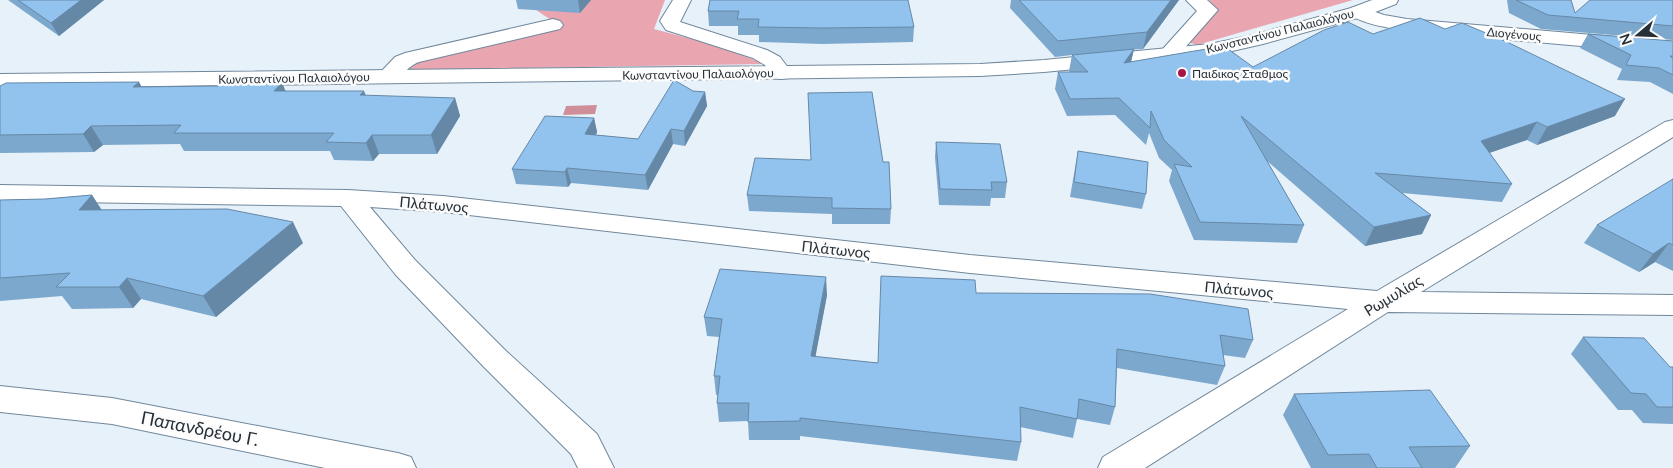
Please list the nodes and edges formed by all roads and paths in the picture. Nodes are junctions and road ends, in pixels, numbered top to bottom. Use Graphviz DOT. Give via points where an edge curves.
graph roads {
  1 [pos="682,0"];
  2 [pos="1195,0"];
  3 [pos="1389,0"];
  4 [pos="1358,12"];
  5 [pos="553,25"];
  6 [pos="1673,48"];
  7 [pos="1168,56"];
  8 [pos="781,73"];
  9 [pos="387,77"];
  10 [pos="0,81"];
  11 [pos="1673,127"];
  12 [pos="0,193"];
  13 [pos="348,198"];
  14 [pos="1382,302"];
  15 [pos="1673,305"];
  16 [pos="0,399"];
  17 [pos="398,468"];
  18 [pos="596,468"];
  19 [pos="1116,468"];
  1 -- 8 [label="street" via="670,21 673,26 760,54 773,61"];
  2 -- 7 [label="street" via="1208,10"];
  3 -- 4 [label="street, Κωνσταντίνου Παλαιολόγου"];
  4 -- 6 [label="street, Διογένους" via="1407,25"];
  4 -- 7 [label="street, Κωνσταντίνου Παλαιολόγου" via="1256,40"];
  5 -- 9 [label="street" via="412,57 402,61"];
  7 -- 8 [label="street, Κωνσταντίνου Παλαιολόγου" via="980,70"];
  8 -- 9 [label="street, Κωνσταντίνου Παλαιολόγου"];
  9 -- 10 [label="street, Κωνσταντίνου Παλαιολόγου"];
  11 -- 14 [label="street, Ρωμυλίας"];
  12 -- 13 [label="street, Πλάτωνος"];
  13 -- 14 [label="street, Πλάτωνος" via="443,204 970,264"];
  13 -- 18 [label="street" via="405,267 584,444"];
  14 -- 15 [label="street, Πλάτωνος"];
  14 -- 19 [label="street, Ρωμυλίας"];
  16 -- 17 [label="street, Παπανδρέου Γ." via="112,411"];
}
